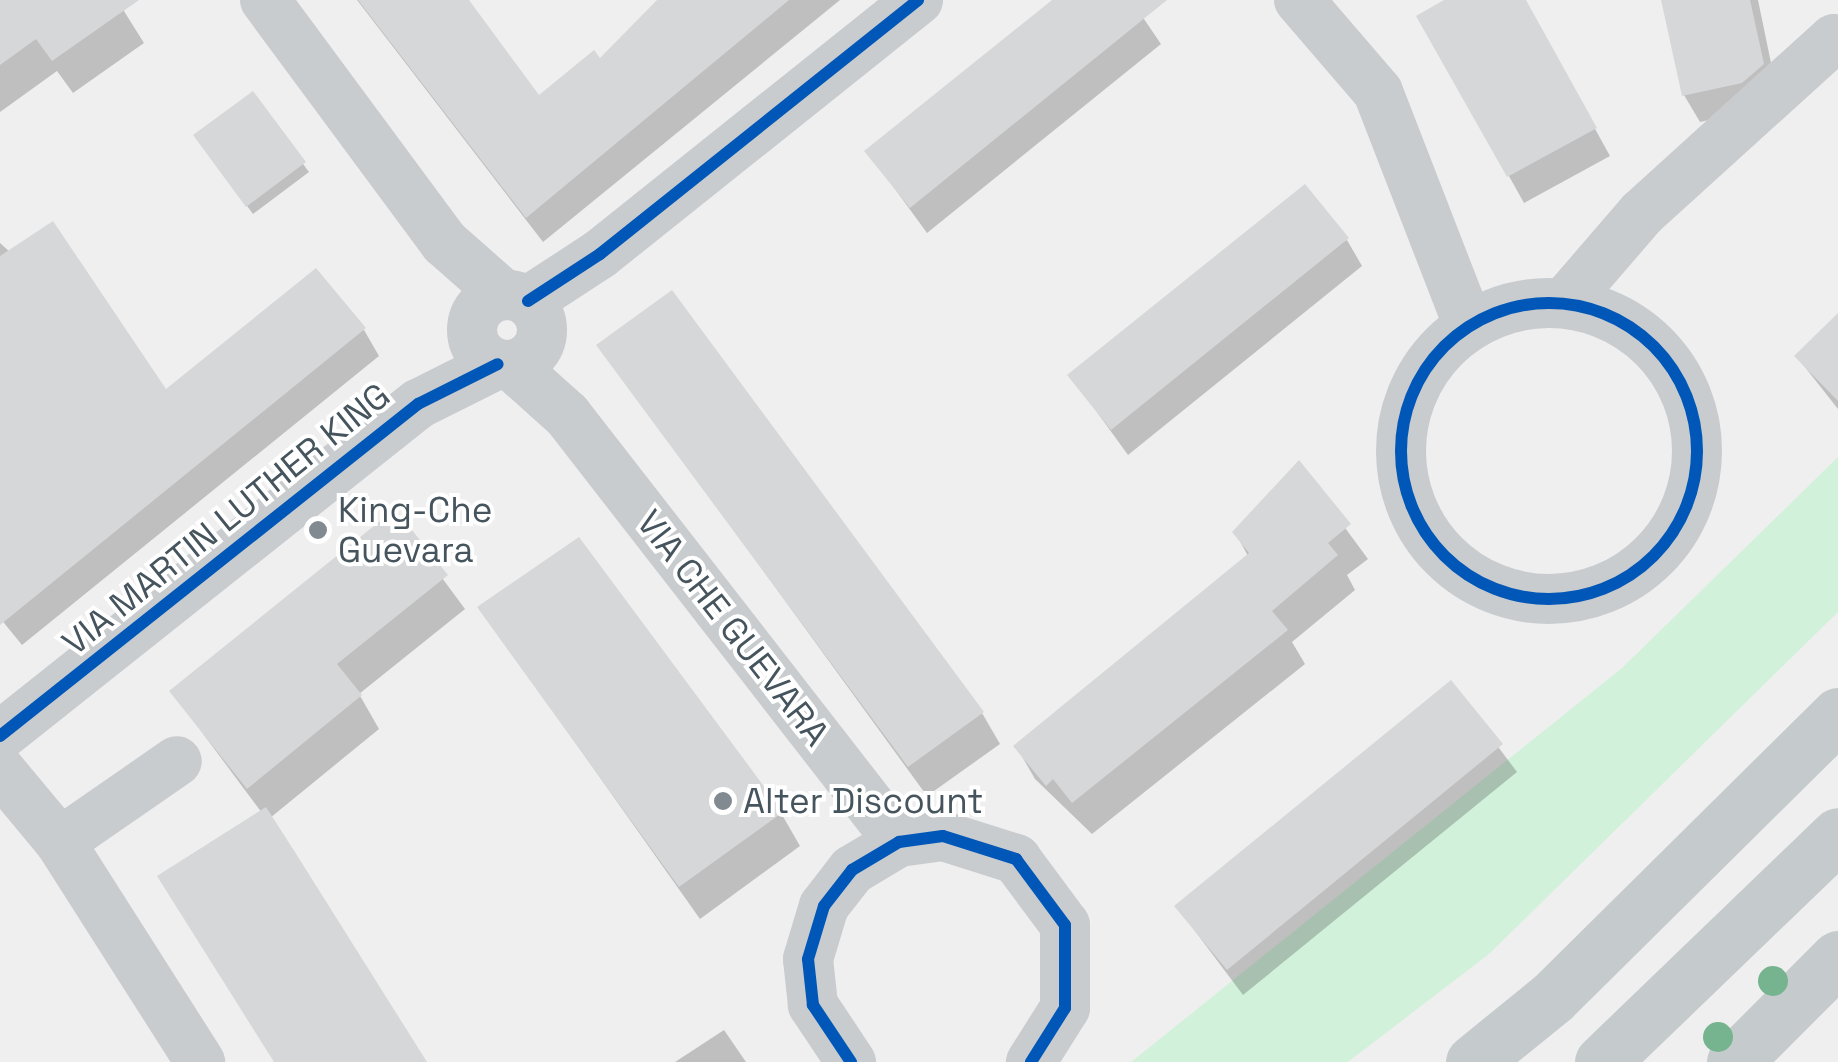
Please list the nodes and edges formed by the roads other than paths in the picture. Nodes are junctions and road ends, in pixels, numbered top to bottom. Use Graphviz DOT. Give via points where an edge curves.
graph roads {
  1 [pos="266,0"];
  2 [pos="918,0"];
  3 [pos="1299,0"];
  4 [pos="1834,39"];
  5 [pos="1566,301"];
  6 [pos="1468,324"];
  7 [pos="509,332"];
  8 [pos="1838,714"];
  9 [pos="0,736"];
  10 [pos="178,761"];
  11 [pos="0,770"];
  12 [pos="1838,834"];
  13 [pos="60,842"];
  14 [pos="900,842"];
  15 [pos="1838,958"];
  16 [pos="200,1062"];
  17 [pos="850,1062"];
  18 [pos="1031,1062"];
  19 [pos="1473,1062"];
  20 [pos="1602,1062"];
  21 [pos="1734,1062"];
  1 -- 7 [label="street, VIA CHE GUEVARA"];
  2 -- 7 [label="street, VIA MARTIN LUTHER KING"];
  3 -- 6 [label="street" via="1378,92"];
  4 -- 5 [label="street" via="1642,213"];
  5 -- 6 [label="street"];
  5 -- 6 [label="street" via="1604,311 1649,338 1695,416 1689,503 1662,548 1593,594 1509,596 1452,566 1409,506 1402,420 1421,372"];
  7 -- 9 [label="street, VIA MARTIN LUTHER KING"];
  7 -- 14 [label="street, VIA CHE GUEVARA"];
  8 -- 19 [label="main road" via="1553,996"];
  10 -- 13 [label="street"];
  11 -- 13 [label="street"];
  12 -- 20 [label="main road"];
  13 -- 16 [label="street"];
  14 -- 17 [label="street" via="852,870 833,894 808,959 817,1018"];
  14 -- 18 [label="street" via="976,840 1044,886 1072,962 1066,1008"];
  15 -- 21 [label="main road"];
}
